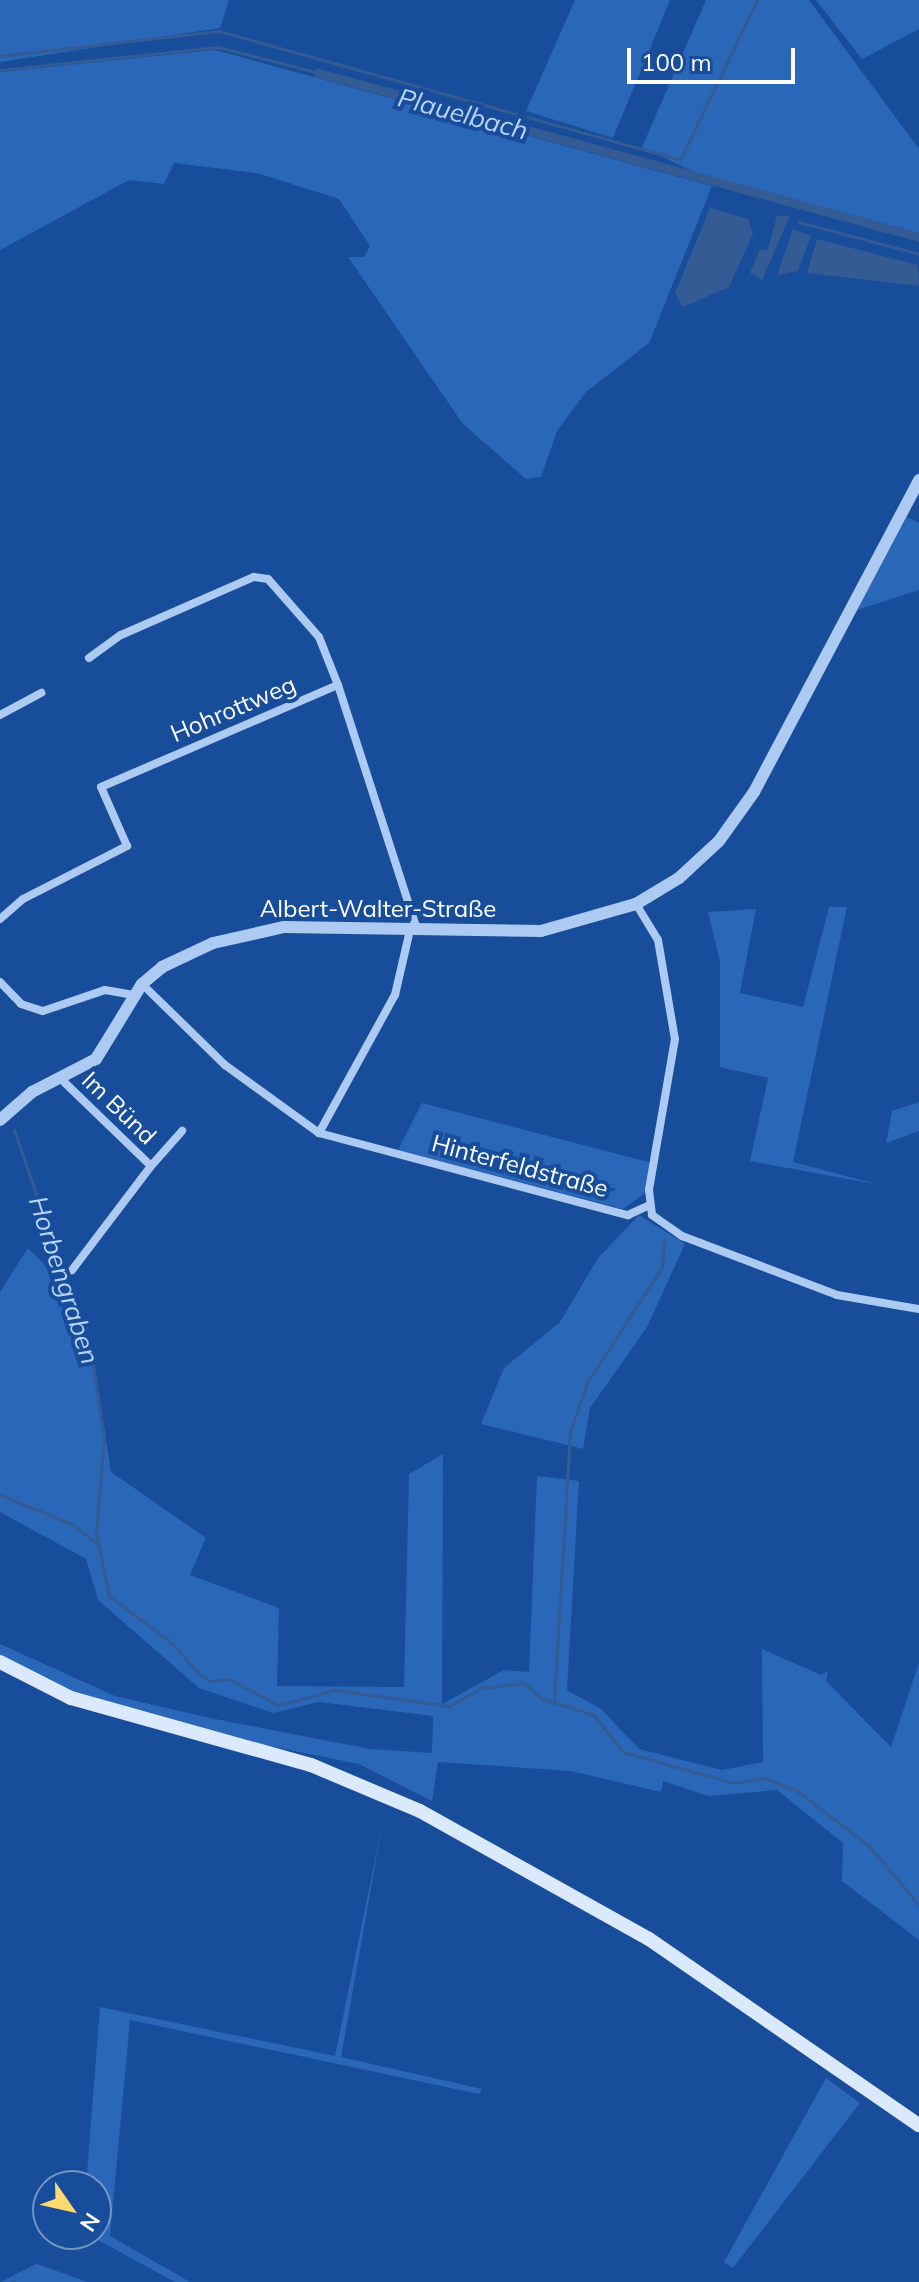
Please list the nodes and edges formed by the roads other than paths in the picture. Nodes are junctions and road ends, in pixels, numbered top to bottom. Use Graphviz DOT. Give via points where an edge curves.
graph roads {
  1 [pos="919,480"];
  2 [pos="89,658"];
  3 [pos="338,685"];
  4 [pos="41,693"];
  5 [pos="0,715"];
  6 [pos="636,904"];
  7 [pos="0,919"];
  8 [pos="413,930"];
  9 [pos="0,982"];
  10 [pos="142,984"];
  11 [pos="134,995"];
  12 [pos="61,1079"];
  13 [pos="0,1120"];
  14 [pos="182,1131"];
  15 [pos="319,1133"];
  16 [pos="151,1166"];
  17 [pos="649,1205"];
  18 [pos="72,1270"];
  19 [pos="918,1308"];
  20 [pos="0,1662"];
  21 [pos="919,2125"];
  1 -- 6 [label="street, Albert-Walter-Straße" via="737,818 702,861"];
  2 -- 3 [label="street" via="121,635 254,577 268,579 319,637"];
  3 -- 7 [label="street, Hohrottweg" via="101,787 127,846 23,899"];
  3 -- 8 [label="street"];
  4 -- 5 [label="street"];
  6 -- 8 [label="street, Albert-Walter-Straße" via="541,931"];
  6 -- 17 [label="street" via="658,940 675,1039"];
  8 -- 10 [label="street, Albert-Walter-Straße" via="284,927 241,934 172,963"];
  8 -- 15 [label="street" via="395,995"];
  9 -- 11 [label="street" via="21,1004 43,1011 105,990"];
  10 -- 11 [label="street, Albert-Walter-Straße"];
  10 -- 15 [label="street, Hinterfeldstraße" via="225,1065"];
  11 -- 12 [label="street, Albert-Walter-Straße" via="96,1059"];
  12 -- 13 [label="street, Albert-Walter-Straße"];
  12 -- 16 [label="street, Im Bünd"];
  14 -- 16 [label="street, Im Bünd"];
  15 -- 17 [label="street, Hinterfeldstraße" via="628,1215"];
  16 -- 18 [label="street, Im Bünd"];
  17 -- 19 [label="street" via="656,1220 682,1236 837,1295"];
  20 -- 21 [label="main road" via="71,1698 311,1765 420,1811 649,1939"];
}
